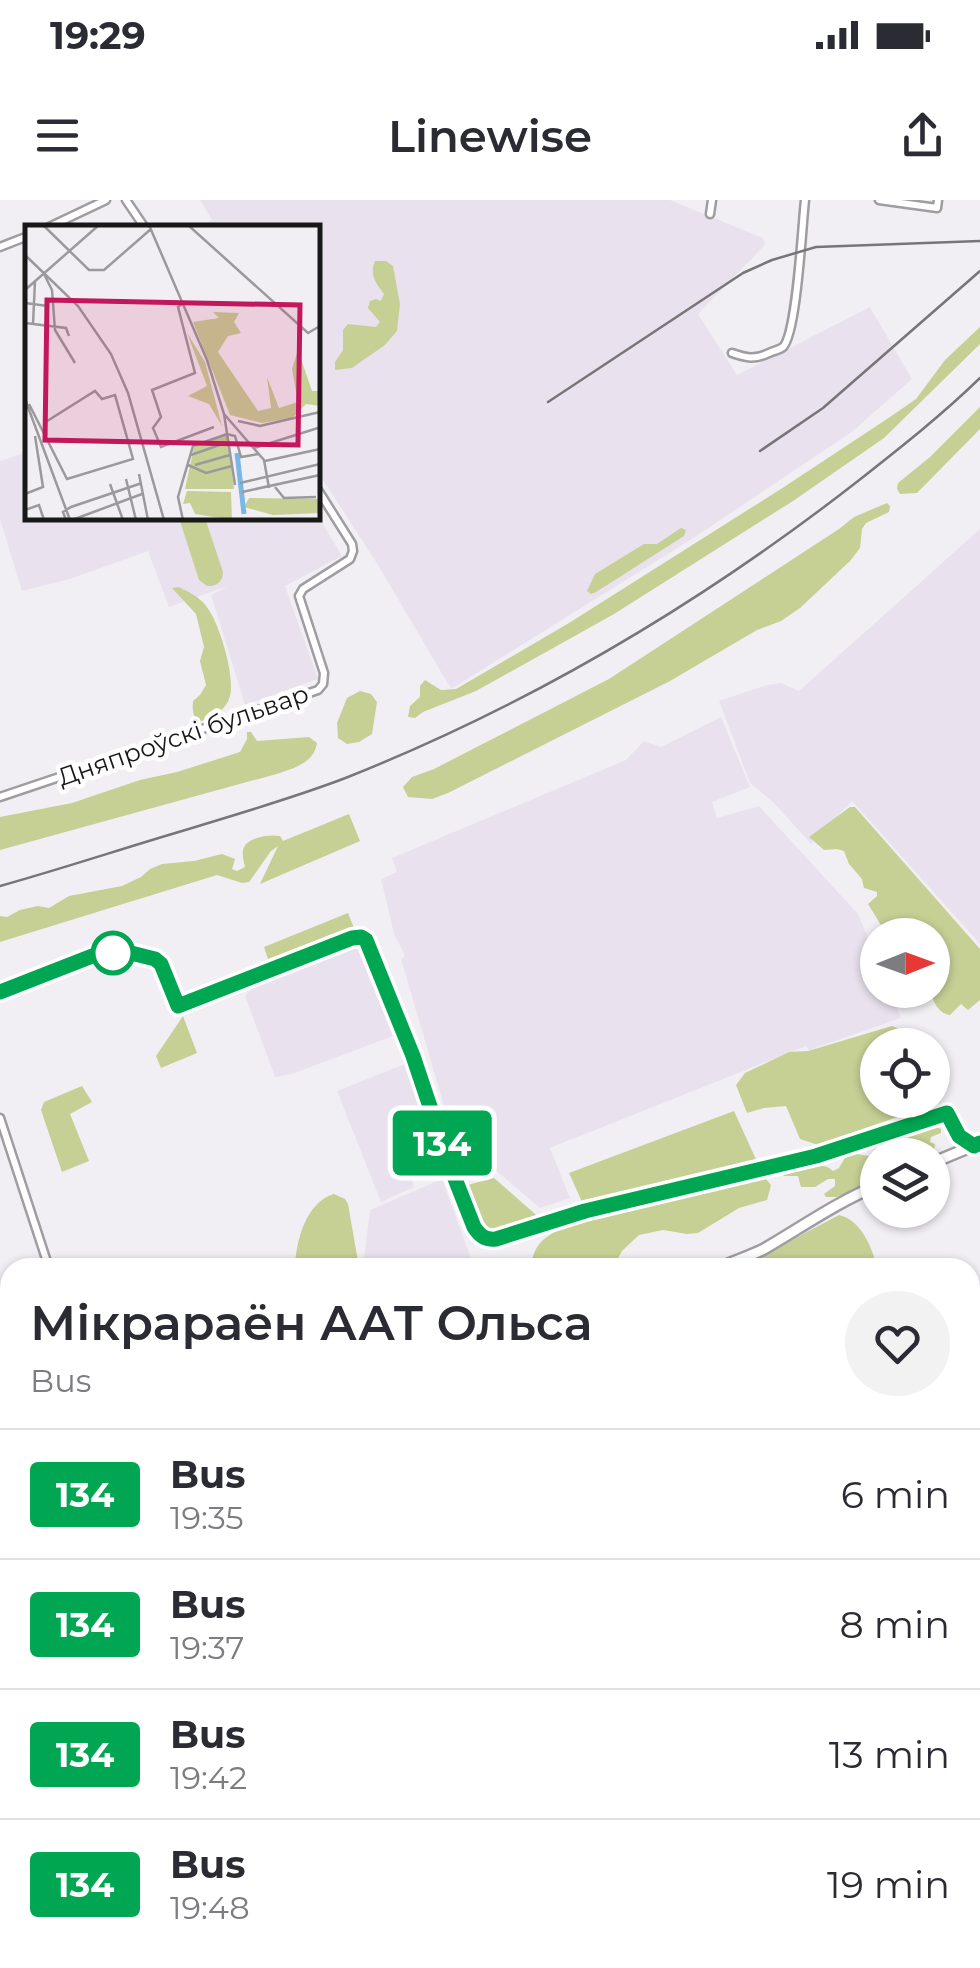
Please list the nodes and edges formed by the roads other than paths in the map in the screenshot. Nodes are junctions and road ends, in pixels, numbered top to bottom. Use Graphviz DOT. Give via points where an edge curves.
graph roads {
  1 [pos="126,200"];
  2 [pos="712,200"];
  3 [pos="805,200"];
  4 [pos="879,200"];
  5 [pos="104,201"];
  6 [pos="937,204"];
  7 [pos="710,214"];
  8 [pos="53,225"];
  9 [pos="143,225"];
  10 [pos="25,237"];
  11 [pos="0,247"];
  12 [pos="732,353"];
  13 [pos="320,493"];
  14 [pos="0,797"];
  15 [pos="0,992"];
  16 [pos="0,1118"];
  17 [pos="977,1144"];
  18 [pos="950,1155"];
  19 [pos="860,1194"];
  20 [pos="46,1258"];
  21 [pos="742,1258"];
  1 -- 9 [label="street"];
  2 -- 7 [label="street"];
  3 -- 12 [label="street" via="789,334 783,346 756,359"];
  4 -- 6 [label="street"];
  5 -- 8 [label="street"];
  10 -- 11 [label="street"];
  13 -- 14 [label="street, Дняпроўскі бульвар" via="353,551 299,596 324,673 318,690"];
  15 -- 17 [label="street" via="100,953 131,953 161,964 178,1006 361,937 413,1056 474,1227 489,1240 816,1156 947,1113 959,1136"];
  16 -- 20 [label="street"];
  17 -- 18 [label="street"];
  19 -- 21 [label="street"];
}
